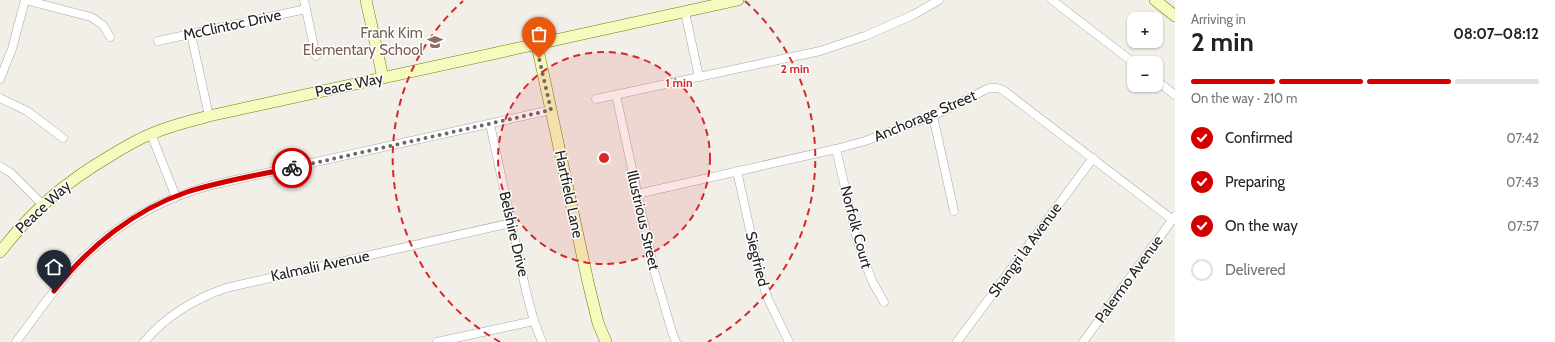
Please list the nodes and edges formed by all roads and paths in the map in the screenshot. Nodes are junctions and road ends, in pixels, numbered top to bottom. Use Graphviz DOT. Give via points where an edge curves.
graph roads {
  1 [pos="25,0"];
  2 [pos="304,0"];
  3 [pos="366,0"];
  4 [pos="738,0"];
  5 [pos="939,0"];
  6 [pos="1052,0"];
  7 [pos="1155,0"];
  8 [pos="306,9"];
  9 [pos="685,12"];
  10 [pos="1175,16"];
  11 [pos="191,34"];
  12 [pos="110,37"];
  13 [pos="158,41"];
  14 [pos="537,45"];
  15 [pos="316,56"];
  16 [pos="1127,58"];
  17 [pos="700,77"];
  18 [pos="383,78"];
  19 [pos="0,79"];
  20 [pos="1163,86"];
  21 [pos="616,95"];
  22 [pos="1175,95"];
  23 [pos="0,98"];
  24 [pos="596,99"];
  25 [pos="551,110"];
  26 [pos="209,116"];
  27 [pos="933,116"];
  28 [pos="490,124"];
  29 [pos="151,134"];
  30 [pos="63,138"];
  31 [pos="836,149"];
  32 [pos="1093,158"];
  33 [pos="0,166"];
  34 [pos="737,171"];
  35 [pos="637,194"];
  36 [pos="176,197"];
  37 [pos="42,204"];
  38 [pos="954,211"];
  39 [pos="1174,218"];
  40 [pos="511,223"];
  41 [pos="0,252"];
  42 [pos="884,302"];
  43 [pos="534,321"];
  44 [pos="16,342"];
  45 [pos="144,342"];
  46 [pos="437,342"];
  47 [pos="542,342"];
  48 [pos="606,342"];
  49 [pos="676,342"];
  50 [pos="789,342"];
  51 [pos="957,342"];
  52 [pos="1083,342"];
  1 -- 12 [label="street" via="91,17 103,25"];
  1 -- 19 [label="street" via="12,49"];
  2 -- 8 [label="street"];
  3 -- 18 [label="street"];
  4 -- 9 [label="street, Peace Way"];
  5 -- 17 [label="street" via="913,15 865,36 828,48"];
  6 -- 16 [label="street"];
  7 -- 10 [label="street"];
  8 -- 11 [label="street, McClintoc Drive"];
  8 -- 15 [label="street"];
  9 -- 14 [label="street, Peace Way"];
  9 -- 17 [label="street"];
  11 -- 13 [label="street, McClintoc Drive"];
  11 -- 26 [label="street"];
  14 -- 18 [label="street, Peace Way"];
  14 -- 25 [label="street, Hartfield Lane"];
  17 -- 21 [label="street"];
  18 -- 26 [label="street, Peace Way"];
  20 -- 22 [label="street"];
  21 -- 24 [label="street"];
  21 -- 35 [label="street, Illustrious Street"];
  23 -- 30 [label="street" via="27,111"];
  25 -- 28 [label="street"];
  25 -- 48 [label="street, Hartfield Lane" via="593,304"];
  26 -- 29 [label="street, Peace Way"];
  27 -- 31 [label="street, Anchorage Street"];
  27 -- 32 [label="street, Anchorage Street" via="989,88 996,88 1003,90"];
  27 -- 38 [label="street"];
  28 -- 36 [label="street" via="212,186"];
  28 -- 40 [label="street, Belshire Drive"];
  29 -- 36 [label="street"];
  29 -- 37 [label="street, Peace Way" via="86,170"];
  31 -- 34 [label="street, Anchorage Street"];
  31 -- 42 [label="street, Norfolk Court" via="858,243 872,281"];
  32 -- 39 [label="street, Anchorage Street"];
  32 -- 51 [label="street, Shangri la Avenue"];
  33 -- 37 [label="street" via="11,173"];
  34 -- 35 [label="street, Anchorage Street"];
  34 -- 50 [label="street, Siegfried" via="760,275 768,299"];
  35 -- 49 [label="street, Illustrious Street" via="654,270"];
  36 -- 44 [label="street" via="134,218 93,248 64,279"];
  37 -- 41 [label="street, Peace Way"];
  39 -- 52 [label="street, Palermo Avenue"];
  40 -- 43 [label="street, Belshire Drive"];
  40 -- 45 [label="street, Kalmalii Avenue" via="226,288 184,307 157,327"];
  43 -- 46 [label="street"];
  43 -- 47 [label="street, Belshire Drive"];
}
